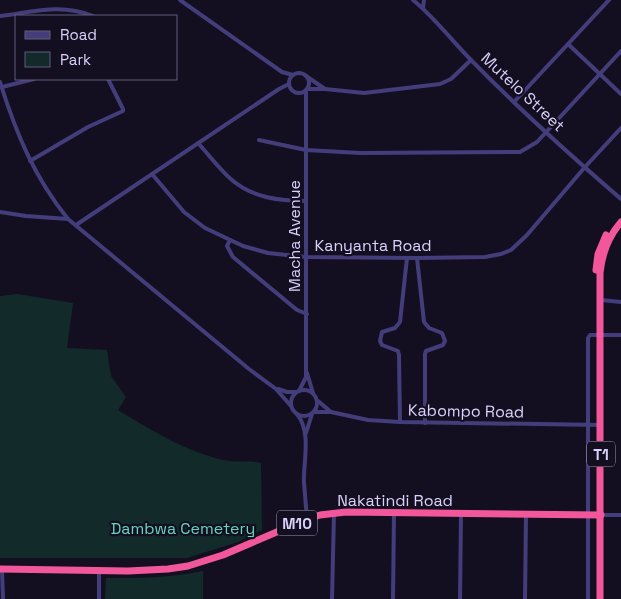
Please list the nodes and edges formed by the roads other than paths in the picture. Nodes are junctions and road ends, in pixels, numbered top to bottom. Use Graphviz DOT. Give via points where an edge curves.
graph roads {
  1 [pos="180,0"];
  2 [pos="413,0"];
  3 [pos="424,0"];
  4 [pos="609,0"];
  5 [pos="423,8"];
  6 [pos="90,15"];
  7 [pos="0,16"];
  8 [pos="568,44"];
  9 [pos="621,51"];
  10 [pos="471,60"];
  11 [pos="282,72"];
  12 [pos="600,73"];
  13 [pos="293,75"];
  14 [pos="305,75"];
  15 [pos="30,80"];
  16 [pos="108,80"];
  17 [pos="0,82"];
  18 [pos="289,83"];
  19 [pos="2,87"];
  20 [pos="325,89"];
  21 [pos="306,90"];
  22 [pos="296,92"];
  23 [pos="621,94"];
  24 [pos="514,102"];
  25 [pos="304,103"];
  26 [pos="621,128"];
  27 [pos="547,132"];
  28 [pos="259,140"];
  29 [pos="198,143"];
  30 [pos="306,150"];
  31 [pos="30,160"];
  32 [pos="585,168"];
  33 [pos="152,174"];
  34 [pos="621,199"];
  35 [pos="306,202"];
  36 [pos="0,212"];
  37 [pos="621,215"];
  38 [pos="68,219"];
  39 [pos="621,222"];
  40 [pos="76,225"];
  41 [pos="230,240"];
  42 [pos="306,257"];
  43 [pos="407,258"];
  44 [pos="417,258"];
  45 [pos="621,302"];
  46 [pos="600,303"];
  47 [pos="306,314"];
  48 [pos="600,335"];
  49 [pos="621,335"];
  50 [pos="306,369"];
  51 [pos="588,378"];
  52 [pos="600,378"];
  53 [pos="276,389"];
  54 [pos="298,391"];
  55 [pos="313,393"];
  56 [pos="318,400"];
  57 [pos="291,406"];
  58 [pos="331,412"];
  59 [pos="313,413"];
  60 [pos="297,414"];
  61 [pos="400,422"];
  62 [pos="425,423"];
  63 [pos="588,424"];
  64 [pos="601,425"];
  65 [pos="305,435"];
  66 [pos="394,512"];
  67 [pos="334,514"];
  68 [pos="461,514"];
  69 [pos="526,514"];
  70 [pos="589,515"];
  71 [pos="601,515"];
  72 [pos="621,515"];
  73 [pos="307,519"];
  74 [pos="588,551"];
  75 [pos="601,551"];
  76 [pos="1,569"];
  77 [pos="99,570"];
  78 [pos="3,599"];
  79 [pos="99,599"];
  80 [pos="332,599"];
  81 [pos="393,599"];
  82 [pos="460,599"];
  83 [pos="525,599"];
  84 [pos="588,599"];
  85 [pos="600,599"];
  1 -- 11 [label="street"];
  2 -- 5 [label="street, Mutelo Street"];
  3 -- 5 [label="street"];
  4 -- 8 [label="street"];
  5 -- 10 [label="street, Mutelo Street"];
  6 -- 7 [label="street" via="58,8"];
  8 -- 12 [label="street"];
  8 -- 24 [label="street"];
  9 -- 12 [label="street"];
  10 -- 20 [label="street" via="451,79 440,84 364,93"];
  10 -- 24 [label="street, Mutelo Street"];
  11 -- 13 [label="street"];
  11 -- 18 [label="street"];
  12 -- 23 [label="street"];
  12 -- 27 [label="street"];
  13 -- 14 [label="street"];
  13 -- 18 [label="street"];
  14 -- 20 [label="street"];
  14 -- 21 [label="street" via="308,80"];
  15 -- 19 [label="street"];
  16 -- 31 [label="street" via="123,111"];
  17 -- 19 [label="street"];
  18 -- 22 [label="street" via="292,91"];
  18 -- 29 [label="street"];
  19 -- 31 [label="street"];
  20 -- 21 [label="street"];
  21 -- 22 [label="street"];
  21 -- 25 [label="street, Macha Avenue"];
  22 -- 25 [label="street"];
  24 -- 27 [label="street, Mutelo Street"];
  25 -- 30 [label="street, Macha Avenue"];
  26 -- 32 [label="street, Kanyanta Road"];
  27 -- 30 [label="street" via="520,152"];
  27 -- 32 [label="street, Mutelo Street"];
  28 -- 30 [label="street"];
  29 -- 33 [label="street"];
  29 -- 35 [label="street" via="232,180 253,193"];
  30 -- 35 [label="street, Macha Avenue"];
  31 -- 38 [label="street" via="50,197"];
  32 -- 34 [label="street, Mutelo Street"];
  32 -- 44 [label="street, Kanyanta Road" via="511,250 485,257"];
  33 -- 40 [label="street"];
  33 -- 41 [label="street, Kanyanta Road" via="184,212 205,228"];
  35 -- 42 [label="street, Macha Avenue"];
  36 -- 38 [label="street"];
  37 -- 46 [label="highway, T1" via="608,231 598,254 596,268"];
  38 -- 40 [label="street"];
  39 -- 46 [label="highway, T1" via="604,253"];
  40 -- 53 [label="street"];
  41 -- 42 [label="street, Kanyanta Road" via="268,253"];
  41 -- 47 [label="street" via="227,246 232,257"];
  42 -- 43 [label="street, Kanyanta Road"];
  42 -- 47 [label="street, Macha Avenue"];
  43 -- 44 [label="street, Kanyanta Road"];
  43 -- 61 [label="street" via="400,322 395,328 382,332 380,341 382,345 398,351 400,356"];
  44 -- 62 [label="street" via="424,322 429,328 442,333 444,341 443,345 424,354"];
  45 -- 46 [label="street"];
  46 -- 48 [label="highway, T1"];
  47 -- 50 [label="street, Macha Avenue"];
  48 -- 49 [label="street"];
  48 -- 51 [label="street" via="588,338"];
  48 -- 52 [label="highway, T1"];
  50 -- 54 [label="street, Macha Avenue" via="304,384"];
  50 -- 55 [label="street, Macha Avenue"];
  51 -- 52 [label="street"];
  51 -- 63 [label="street"];
  52 -- 64 [label="highway, T1"];
  53 -- 54 [label="street"];
  53 -- 57 [label="street"];
  54 -- 55 [label="street"];
  54 -- 57 [label="street"];
  55 -- 56 [label="street"];
  56 -- 58 [label="street"];
  56 -- 59 [label="street"];
  57 -- 60 [label="street"];
  58 -- 59 [label="street, Kabompo Road"];
  58 -- 61 [label="street, Kabompo Road" via="368,420"];
  59 -- 60 [label="street" via="306,416"];
  59 -- 65 [label="street"];
  60 -- 65 [label="street" via="304,423"];
  61 -- 62 [label="street, Kabompo Road"];
  62 -- 63 [label="street, Kabompo Road"];
  63 -- 64 [label="street, Kabompo Road"];
  63 -- 70 [label="street"];
  64 -- 71 [label="highway, T1"];
  65 -- 73 [label="street"];
  66 -- 67 [label="highway, Nakatindi Road / M10"];
  66 -- 68 [label="highway, Nakatindi Road / M10"];
  66 -- 81 [label="street"];
  67 -- 73 [label="highway, Nakatindi Road / M10"];
  67 -- 80 [label="street"];
  68 -- 69 [label="highway, Nakatindi Road / M10"];
  68 -- 82 [label="street"];
  69 -- 70 [label="highway, Nakatindi Road / M10"];
  69 -- 83 [label="street"];
  70 -- 71 [label="highway, Nakatindi Road / M10"];
  70 -- 74 [label="street"];
  71 -- 72 [label="street, Nakatindi Road"];
  71 -- 75 [label="highway, T1"];
  73 -- 77 [label="highway, Nakatindi Road / M10" via="223,555 188,566 168,570"];
  74 -- 75 [label="street"];
  74 -- 84 [label="street"];
  75 -- 85 [label="highway, T1"];
  76 -- 77 [label="highway, Nakatindi Road / M10"];
  76 -- 78 [label="street"];
  77 -- 79 [label="street"];
}
